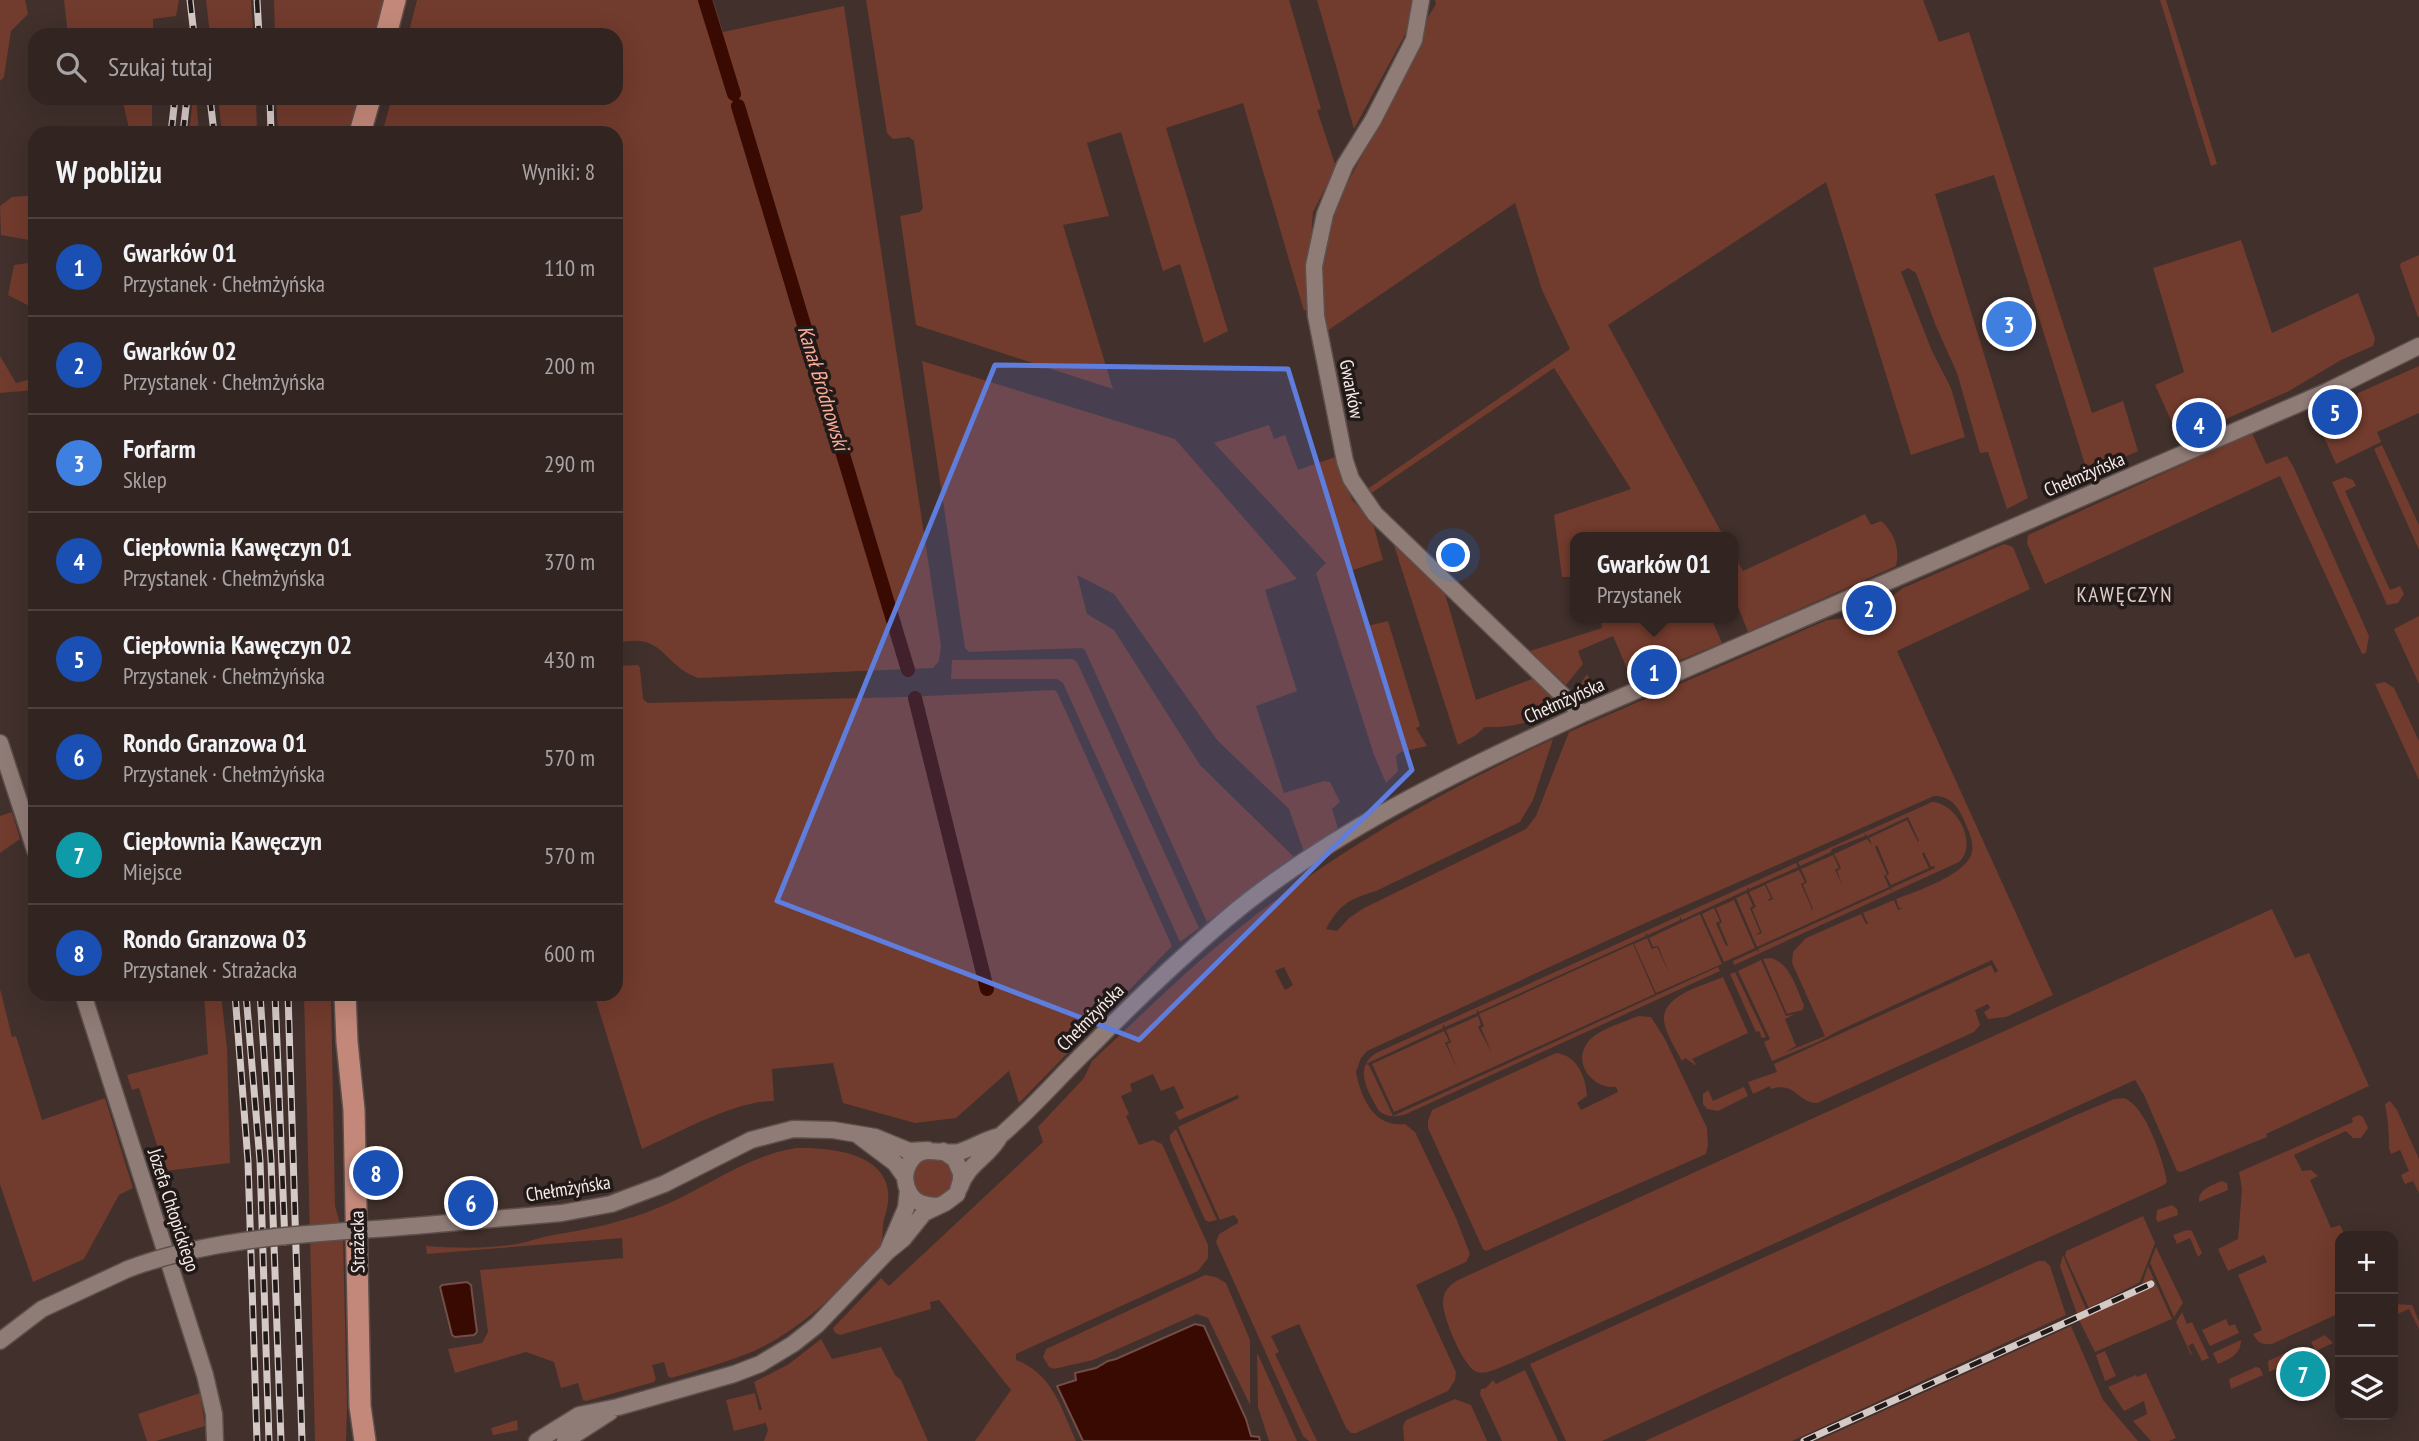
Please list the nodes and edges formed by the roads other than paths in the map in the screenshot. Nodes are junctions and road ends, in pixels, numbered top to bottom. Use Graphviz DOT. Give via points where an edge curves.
graph roads {
  1 [pos="395,0"];
  2 [pos="1421,0"];
  3 [pos="388,28"];
  4 [pos="368,105"];
  5 [pos="362,126"];
  6 [pos="2419,346"];
  7 [pos="1581,714"];
  8 [pos="0,743"];
  9 [pos="28,829"];
  10 [pos="85,1001"];
  11 [pos="345,1001"];
  12 [pos="857,1135"];
  13 [pos="1000,1136"];
  14 [pos="935,1151"];
  15 [pos="906,1184"];
  16 [pos="960,1187"];
  17 [pos="938,1206"];
  18 [pos="887,1252"];
  19 [pos="0,1341"];
  20 [pos="360,1406"];
  21 [pos="618,1407"];
  22 [pos="215,1441"];
  23 [pos="354,1441"];
  24 [pos="365,1441"];
  25 [pos="537,1441"];
  26 [pos="565,1441"];
  1 -- 3 [label="main road"];
  2 -- 7 [label="street, Gwarków" via="1414,40 1345,165 1325,214 1315,256 1316,316 1345,461 1350,479 1375,514"];
  4 -- 5 [label="main road"];
  6 -- 7 [label="street, Chełmżyńska" via="2328,391"];
  7 -- 13 [label="street, Chełmżyńska" via="1359,825 1289,873 1227,919 1148,989"];
  8 -- 9 [label="street"];
  10 -- 22 [label="street, Józefa Chłopickiego" via="210,1390"];
  11 -- 20 [label="main road, Strażacka" via="354,1110"];
  12 -- 14 [label="street, Chełmżyńska" via="880,1138 909,1151"];
  12 -- 15 [label="street, Chełmżyńska" via="895,1163"];
  12 -- 19 [label="street, Chełmżyńska, bridge" via="818,1128 783,1130 611,1204 562,1213 222,1243 171,1254 42,1309"];
  13 -- 14 [label="street, Chełmżyńska" via="958,1152"];
  13 -- 16 [label="street, Chełmżyńska" via="967,1171"];
  14 -- 15 [label="street" via="912,1160"];
  14 -- 16 [label="street" via="955,1159 961,1172"];
  15 -- 17 [label="street" via="915,1200"];
  15 -- 18 [label="street" via="906,1208"];
  16 -- 17 [label="street"];
  17 -- 18 [label="street" via="921,1215"];
  18 -- 21 [label="street" via="817,1325 777,1354 734,1374"];
  20 -- 23 [label="main road, Strażacka"];
  20 -- 24 [label="main road, Strażacka"];
  21 -- 25 [label="street" via="579,1415"];
  21 -- 26 [label="street"];
}
